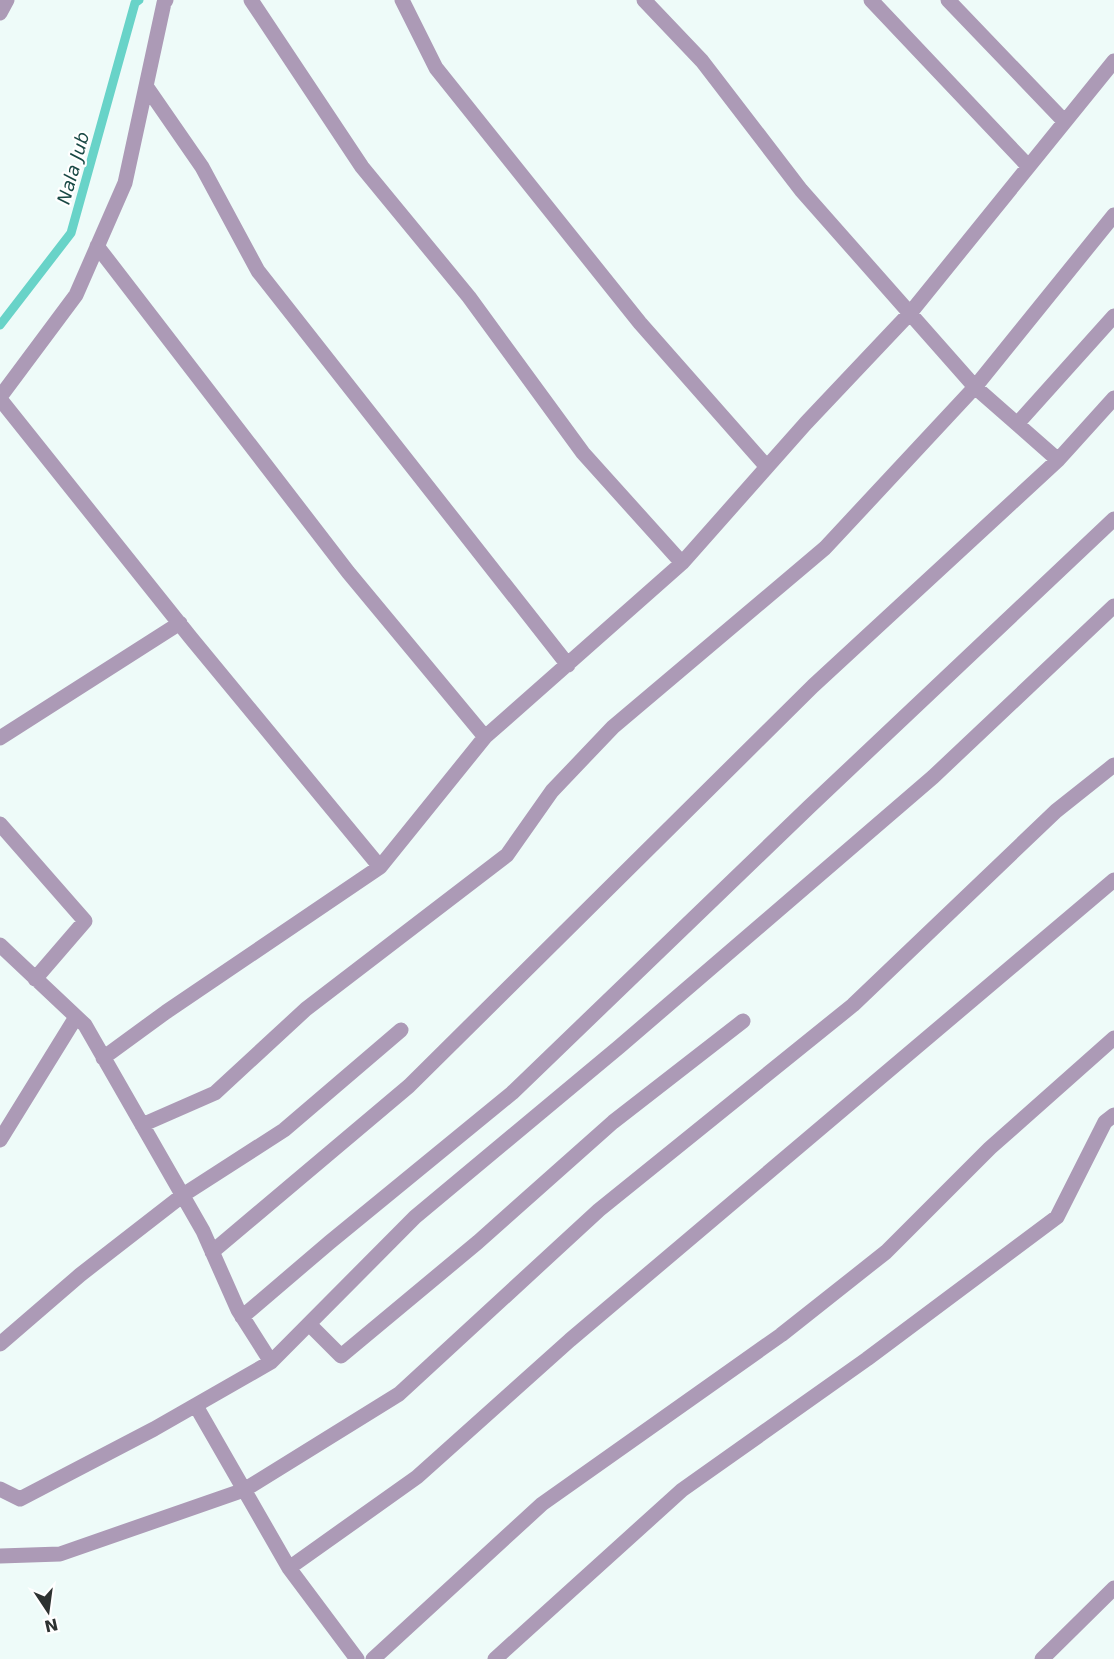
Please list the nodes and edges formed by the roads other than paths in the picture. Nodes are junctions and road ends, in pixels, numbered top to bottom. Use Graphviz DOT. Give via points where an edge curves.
graph roads {
  1 [pos="7,0"];
  2 [pos="166,0"];
  3 [pos="251,0"];
  4 [pos="402,0"];
  5 [pos="644,0"];
  6 [pos="871,0"];
  7 [pos="948,0"];
  8 [pos="0,13"];
  9 [pos="1114,61"];
  10 [pos="146,86"];
  11 [pos="1064,121"];
  12 [pos="1028,166"];
  13 [pos="1114,215"];
  14 [pos="97,246"];
  15 [pos="911,312"];
  16 [pos="1114,316"];
  17 [pos="975,387"];
  18 [pos="0,398"];
  19 [pos="1114,398"];
  20 [pos="1017,424"];
  21 [pos="1058,460"];
  22 [pos="767,467"];
  23 [pos="1114,519"];
  24 [pos="682,563"];
  25 [pos="1114,606"];
  26 [pos="180,623"];
  27 [pos="568,664"];
  28 [pos="485,737"];
  29 [pos="0,738"];
  30 [pos="1114,765"];
  31 [pos="0,824"];
  32 [pos="380,867"];
  33 [pos="1114,880"];
  34 [pos="0,945"];
  35 [pos="35,979"];
  36 [pos="76,1017"];
  37 [pos="743,1021"];
  38 [pos="401,1030"];
  39 [pos="1114,1038"];
  40 [pos="104,1058"];
  41 [pos="1114,1115"];
  42 [pos="142,1125"];
  43 [pos="0,1140"];
  44 [pos="183,1195"];
  45 [pos="212,1252"];
  46 [pos="242,1317"];
  47 [pos="309,1324"];
  48 [pos="0,1344"];
  49 [pos="271,1362"];
  50 [pos="196,1406"];
  51 [pos="0,1488"];
  52 [pos="244,1490"];
  53 [pos="0,1556"];
  54 [pos="289,1568"];
  55 [pos="1114,1588"];
  56 [pos="357,1659"];
  57 [pos="373,1659"];
  58 [pos="495,1659"];
  59 [pos="1042,1659"];
  1 -- 8 [label="street"];
  2 -- 10 [label="street"];
  3 -- 24 [label="street" via="362,167 470,297 584,453"];
  4 -- 22 [label="street" via="436,68 640,323"];
  5 -- 15 [label="street" via="702,61 801,190"];
  6 -- 12 [label="street"];
  7 -- 11 [label="street"];
  9 -- 11 [label="street"];
  10 -- 14 [label="street" via="125,183"];
  10 -- 27 [label="street" via="202,167 258,271"];
  11 -- 12 [label="street"];
  12 -- 15 [label="street"];
  13 -- 17 [label="street"];
  14 -- 18 [label="street" via="76,295"];
  14 -- 28 [label="street" via="348,572"];
  15 -- 17 [label="street"];
  15 -- 22 [label="street"];
  16 -- 20 [label="street"];
  17 -- 20 [label="street"];
  17 -- 42 [label="street" via="825,548 613,727 552,791 507,855 306,1009 214,1093"];
  18 -- 26 [label="street"];
  19 -- 21 [label="street"];
  20 -- 21 [label="street"];
  21 -- 45 [label="street" via="813,686 409,1086"];
  22 -- 24 [label="street"];
  23 -- 46 [label="street" via="512,1093"];
  24 -- 27 [label="street"];
  25 -- 47 [label="street" via="933,777 415,1217"];
  26 -- 29 [label="street"];
  26 -- 32 [label="street"];
  27 -- 28 [label="street"];
  28 -- 32 [label="street"];
  30 -- 52 [label="street" via="1056,811 854,1005 598,1210 399,1394"];
  31 -- 35 [label="street" via="85,921"];
  32 -- 40 [label="street"];
  33 -- 54 [label="street" via="632,1287 417,1477"];
  34 -- 35 [label="street"];
  35 -- 36 [label="street"];
  36 -- 40 [label="street"];
  36 -- 43 [label="street"];
  37 -- 47 [label="street" via="613,1122 478,1242 340,1356"];
  38 -- 44 [label="street" via="284,1130"];
  39 -- 57 [label="street" via="990,1149 886,1252 781,1335 542,1504"];
  40 -- 42 [label="street"];
  41 -- 58 [label="street" via="1104,1122 1057,1217 682,1490"];
  42 -- 44 [label="street"];
  44 -- 45 [label="street"];
  44 -- 48 [label="street"];
  45 -- 46 [label="street"];
  46 -- 49 [label="street"];
  47 -- 49 [label="street"];
  49 -- 50 [label="street"];
  50 -- 51 [label="street" via="21,1499"];
  50 -- 52 [label="street"];
  52 -- 53 [label="street" via="60,1554"];
  52 -- 54 [label="street"];
  54 -- 56 [label="street"];
  55 -- 59 [label="street"];
}
